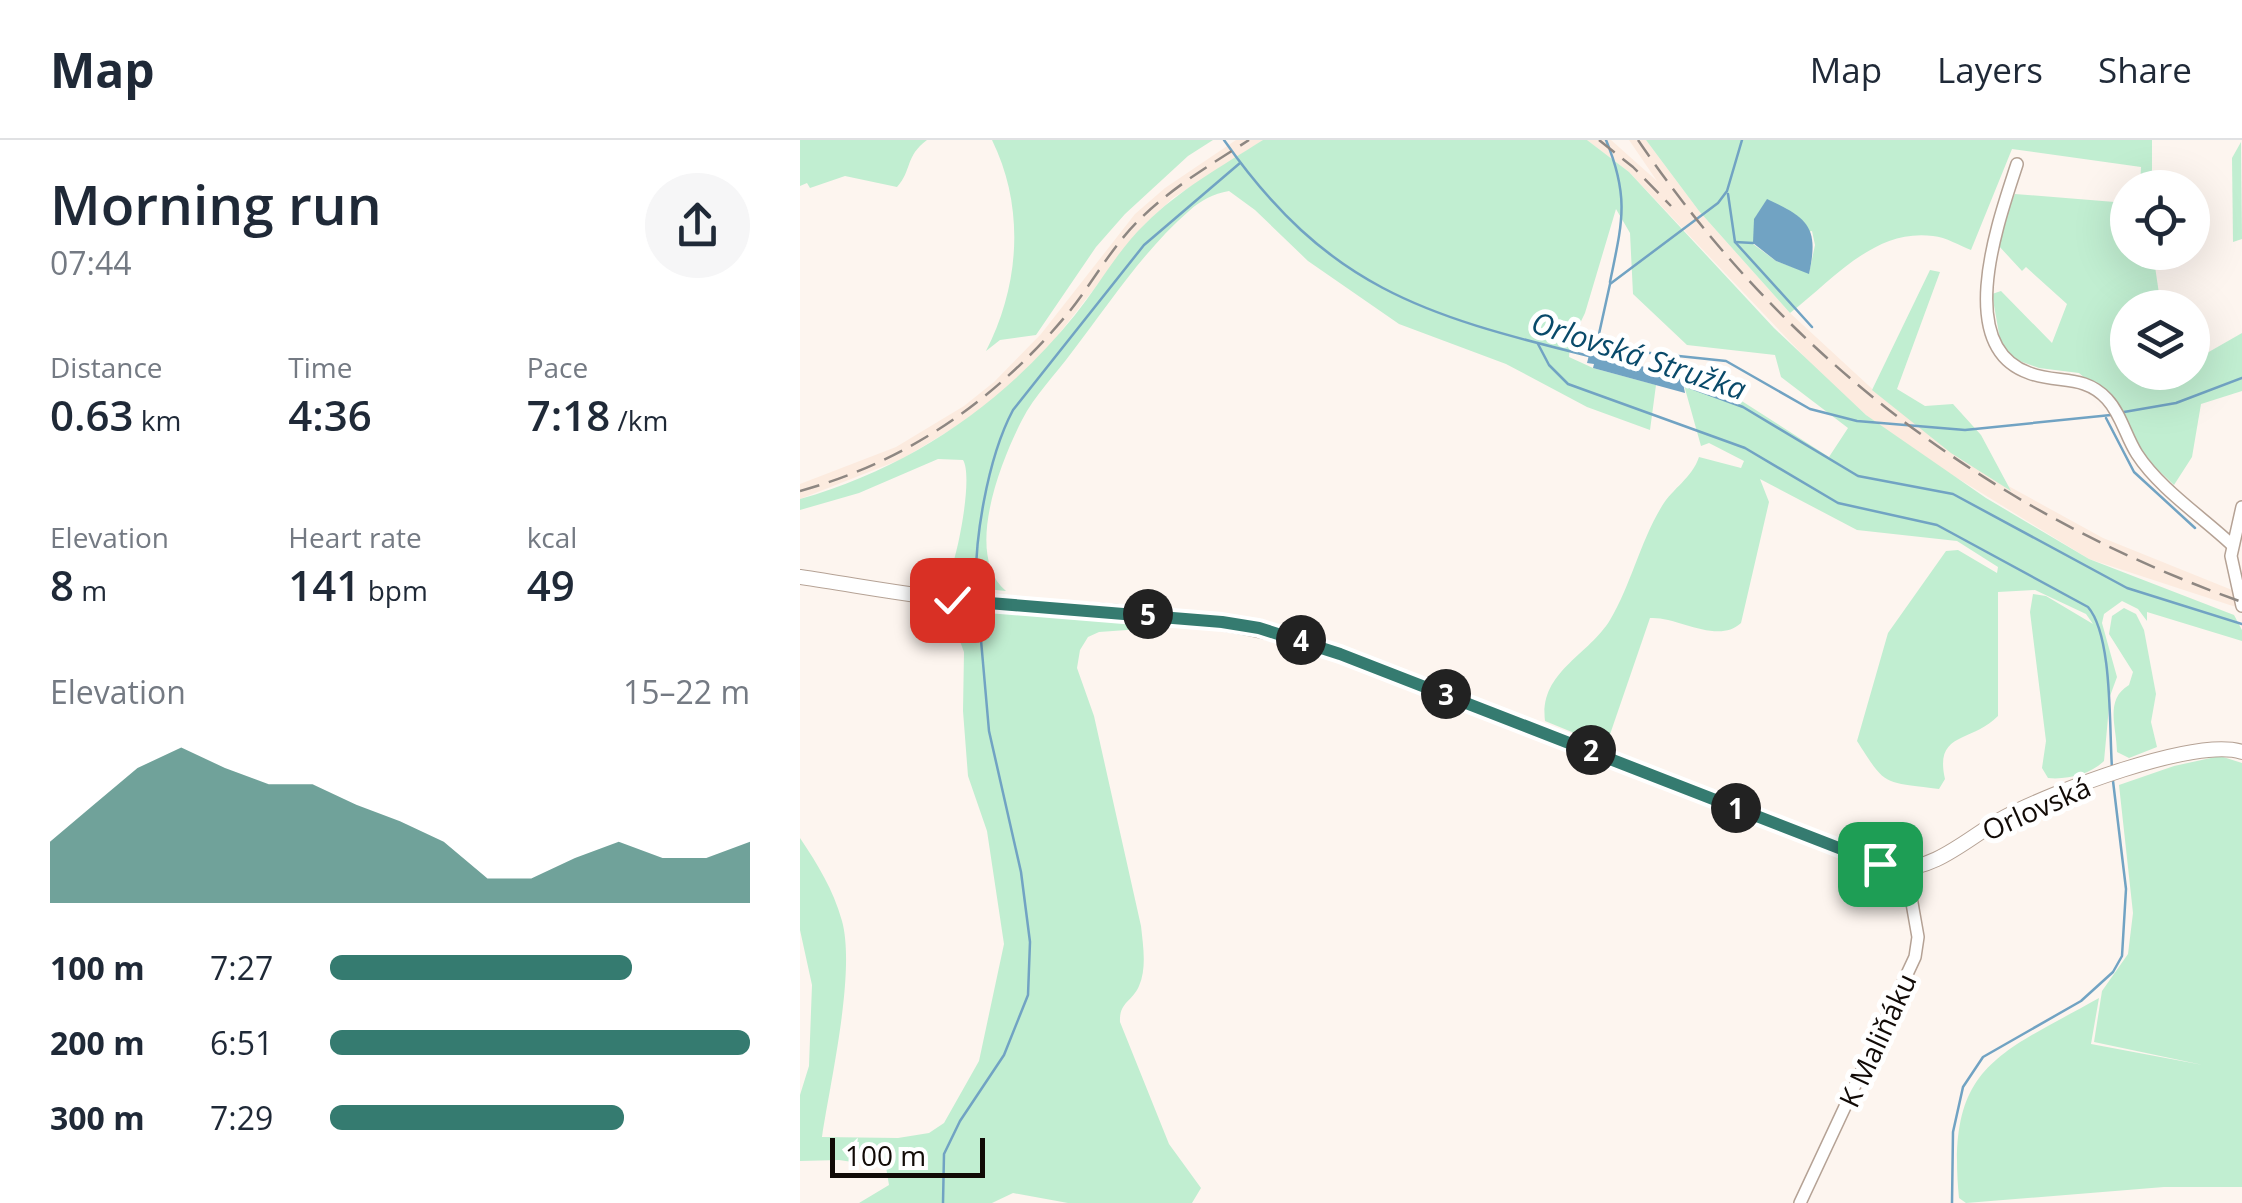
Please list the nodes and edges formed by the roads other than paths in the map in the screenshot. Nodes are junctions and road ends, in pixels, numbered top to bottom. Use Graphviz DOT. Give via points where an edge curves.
graph roads {
  1 [pos="2016,164"];
  2 [pos="2242,508"];
  3 [pos="2232,544"];
  4 [pos="800,577"];
  5 [pos="2242,606"];
  6 [pos="2242,752"];
  7 [pos="1906,869"];
  8 [pos="1800,1203"];
  1 -- 3 [label="street" via="1988,271 1995,347 2029,374 2087,384 2112,407 2150,469"];
  2 -- 3 [label="street"];
  3 -- 5 [label="street"];
  4 -- 7 [label="main road" via="977,602 1185,617 1287,636"];
  6 -- 7 [label="main road, Orlovská" via="2204,748 2031,804"];
  7 -- 8 [label="street, K Maliňáku" via="1918,937 1915,957"];
}
